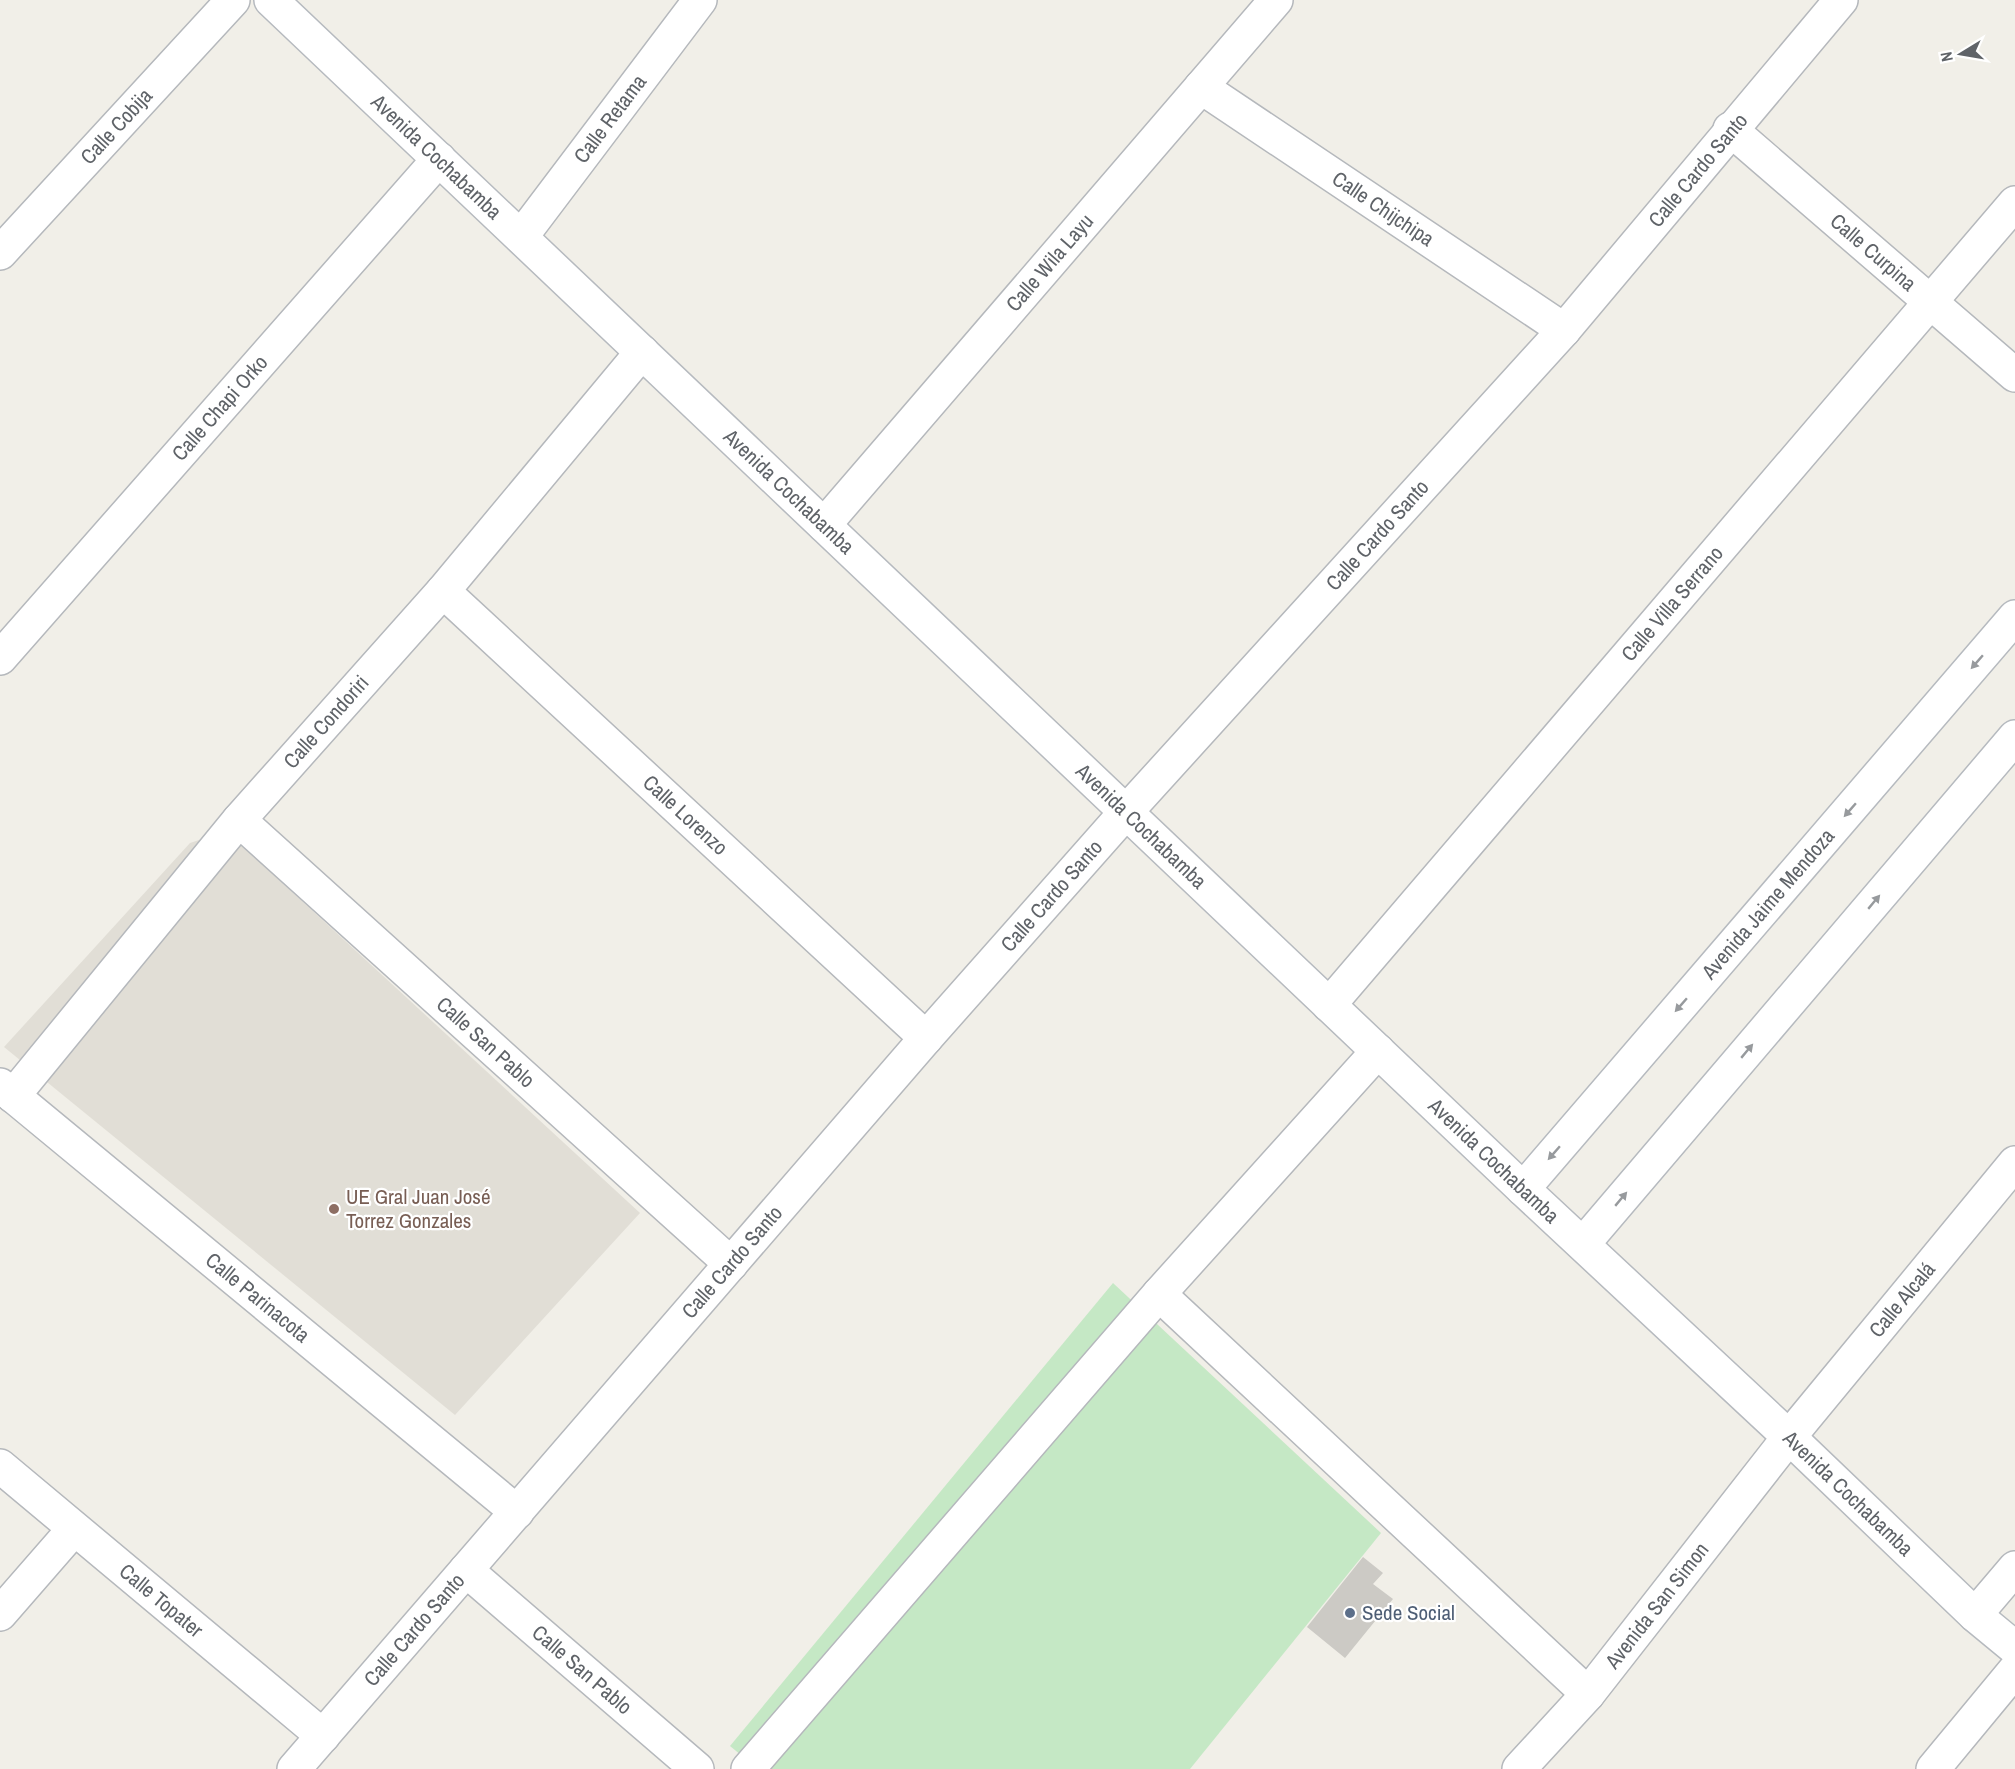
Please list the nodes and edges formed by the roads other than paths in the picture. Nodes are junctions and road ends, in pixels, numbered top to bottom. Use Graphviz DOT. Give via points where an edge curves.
graph roads {
  1 [pos="233,0"];
  2 [pos="271,0"];
  3 [pos="700,0"];
  4 [pos="1276,0"];
  5 [pos="1841,0"];
  6 [pos="1201,87"];
  7 [pos="1731,129"];
  8 [pos="439,159"];
  9 [pos="2015,203"];
  10 [pos="520,237"];
  11 [pos="0,253"];
  12 [pos="1929,301"];
  13 [pos="1564,330"];
  14 [pos="642,352"];
  15 [pos="2015,375"];
  16 [pos="824,525"];
  17 [pos="443,591"];
  18 [pos="2015,617"];
  19 [pos="0,658"];
  20 [pos="2015,736"];
  21 [pos="1126,812"];
  22 [pos="239,820"];
  23 [pos="1329,1005"];
  24 [pos="926,1038"];
  25 [pos="1378,1051"];
  26 [pos="7,1090"];
  27 [pos="2015,1163"];
  28 [pos="1523,1189"];
  29 [pos="1583,1244"];
  30 [pos="731,1264"];
  31 [pos="1159,1294"];
  32 [pos="1789,1437"];
  33 [pos="0,1466"];
  34 [pos="517,1512"];
  35 [pos="74,1529"];
  36 [pos="2015,1569"];
  37 [pos="466,1570"];
  38 [pos="0,1614"];
  39 [pos="1975,1615"];
  40 [pos="2015,1648"];
  41 [pos="2015,1670"];
  42 [pos="1588,1694"];
  43 [pos="322,1736"];
  44 [pos="294,1769"];
  45 [pos="697,1769"];
  46 [pos="748,1769"];
  47 [pos="1519,1769"];
  48 [pos="1933,1769"];
  1 -- 11 [label="street, Calle Cobija"];
  2 -- 8 [label="street, Avenida Cochabamba"];
  3 -- 10 [label="street, Calle Retama"];
  4 -- 6 [label="street, Calle Wila Layu"];
  5 -- 7 [label="street, Calle Cardo Santo"];
  6 -- 13 [label="street, Calle Chijchipa"];
  6 -- 16 [label="street, Calle Wila Layu"];
  7 -- 12 [label="street, Calle Curpina"];
  7 -- 13 [label="street, Calle Cardo Santo"];
  8 -- 10 [label="street, Avenida Cochabamba"];
  8 -- 19 [label="street, Calle Chapi Orko"];
  9 -- 12 [label="street, Calle Villa Serrano"];
  10 -- 14 [label="street, Avenida Cochabamba"];
  12 -- 15 [label="street, Calle Curpina"];
  12 -- 23 [label="street, Calle Villa Serrano"];
  13 -- 21 [label="street, Calle Cardo Santo"];
  14 -- 16 [label="street, Avenida Cochabamba"];
  14 -- 17 [label="street, Calle Condoriri"];
  16 -- 21 [label="street, Avenida Cochabamba"];
  17 -- 22 [label="street, Calle Condoriri"];
  17 -- 24 [label="street, Calle Lorenzo"];
  18 -- 28 [label="street, Avenida Jaime Mendoza, one-way"];
  29 -- 20 [label="street, one-way"];
  21 -- 23 [label="street, Avenida Cochabamba"];
  21 -- 24 [label="street, Calle Cardo Santo"];
  22 -- 26 [label="street, Calle Condoriri"];
  22 -- 30 [label="street, Calle San Pablo"];
  23 -- 25 [label="street, Avenida Cochabamba"];
  24 -- 30 [label="street, Calle Cardo Santo"];
  25 -- 28 [label="street, Avenida Cochabamba"];
  25 -- 31 [label="street"];
  26 -- 34 [label="street, Calle Parinacota"];
  27 -- 32 [label="street, Calle Alcalá"];
  28 -- 29 [label="street, Avenida Cochabamba"];
  29 -- 32 [label="street, Avenida Cochabamba"];
  30 -- 34 [label="street, Calle Cardo Santo"];
  31 -- 42 [label="street"];
  31 -- 46 [label="street"];
  32 -- 39 [label="street, Avenida Cochabamba"];
  32 -- 42 [label="street, Avenida San Simon"];
  33 -- 35 [label="street, Calle Topater"];
  34 -- 37 [label="street, Calle Cardo Santo"];
  35 -- 38 [label="street"];
  35 -- 43 [label="street, Calle Topater"];
  36 -- 39 [label="street"];
  37 -- 43 [label="street, Calle Cardo Santo"];
  37 -- 45 [label="street, Calle San Pablo"];
  39 -- 40 [label="street, Avenida Cochabamba"];
  41 -- 48 [label="street"];
  42 -- 47 [label="street, Avenida San Simon"];
  43 -- 44 [label="street, Calle Cardo Santo"];
}
